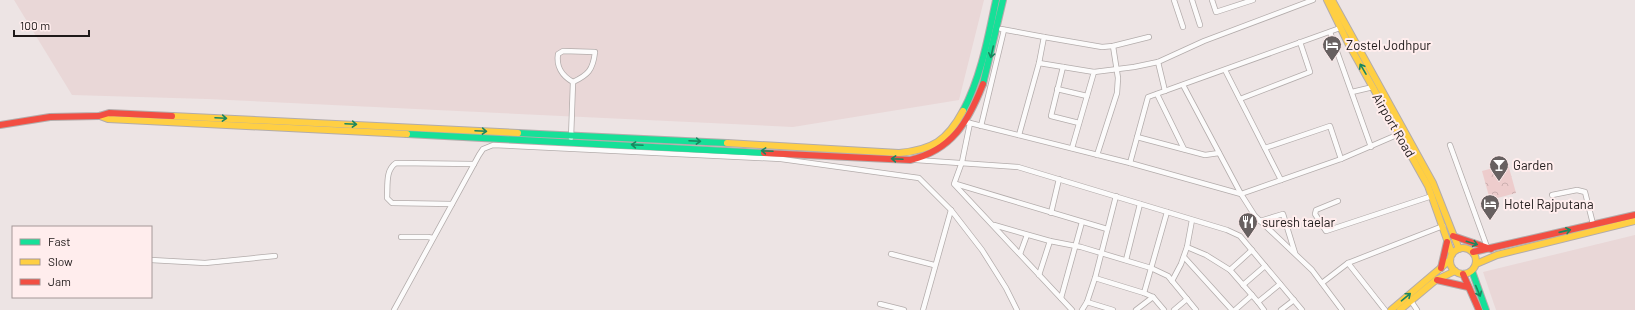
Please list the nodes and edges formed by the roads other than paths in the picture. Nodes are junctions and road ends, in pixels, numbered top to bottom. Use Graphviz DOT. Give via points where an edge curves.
graph roads {
  1 [pos="996,0"];
  2 [pos="1003,0"];
  3 [pos="1174,0"];
  4 [pos="1192,0"];
  5 [pos="1212,0"];
  6 [pos="1253,0"];
  7 [pos="1313,0"];
  8 [pos="1327,0"];
  9 [pos="1332,0"];
  10 [pos="1200,25"];
  11 [pos="1183,27"];
  12 [pos="997,28"];
  13 [pos="1340,28"];
  14 [pos="1004,30"];
  15 [pos="1330,32"];
  16 [pos="1044,37"];
  17 [pos="1149,37"];
  18 [pos="1300,42"];
  19 [pos="1113,46"];
  20 [pos="1158,62"];
  21 [pos="1039,63"];
  22 [pos="1063,67"];
  23 [pos="1117,69"];
  24 [pos="1225,70"];
  25 [pos="1094,72"];
  26 [pos="573,82"];
  27 [pos="1183,85"];
  28 [pos="1373,87"];
  29 [pos="1057,89"];
  30 [pos="1165,91"];
  31 [pos="1352,92"];
  32 [pos="1157,94"];
  33 [pos="1087,96"];
  34 [pos="1240,99"];
  35 [pos="968,122"];
  36 [pos="1079,123"];
  37 [pos="0,125"];
  38 [pos="981,126"];
  39 [pos="1399,134"];
  40 [pos="1019,135"];
  41 [pos="1137,137"];
  42 [pos="571,139"];
  43 [pos="1450,145"];
  44 [pos="1371,146"];
  45 [pos="1072,148"];
  46 [pos="1265,148"];
  47 [pos="1184,149"];
  48 [pos="1219,153"];
  49 [pos="1097,155"];
  50 [pos="1341,159"];
  51 [pos="910,160"];
  52 [pos="962,162"];
  53 [pos="1130,163"];
  54 [pos="474,164"];
  55 [pos="1059,179"];
  56 [pos="1281,180"];
  57 [pos="954,184"];
  58 [pos="1241,194"];
  59 [pos="1552,195"];
  60 [pos="1116,196"];
  61 [pos="1432,196"];
  62 [pos="1338,201"];
  63 [pos="452,204"];
  64 [pos="1140,204"];
  65 [pos="951,210"];
  66 [pos="1167,212"];
  67 [pos="1051,213"];
  68 [pos="1635,215"];
  69 [pos="1192,220"];
  70 [pos="1260,221"];
  71 [pos="1635,221"];
  72 [pos="1082,222"];
  73 [pos="1593,224"];
  74 [pos="992,225"];
  75 [pos="1443,226"];
  76 [pos="1107,229"];
  77 [pos="1027,235"];
  78 [pos="400,237"];
  79 [pos="433,238"];
  80 [pos="1450,238"];
  81 [pos="1050,241"];
  82 [pos="1075,246"];
  83 [pos="1187,247"];
  84 [pos="1489,248"];
  85 [pos="1459,249"];
  86 [pos="1252,250"];
  87 [pos="1473,252"];
  88 [pos="1102,253"];
  89 [pos="891,254"];
  90 [pos="1020,254"];
  91 [pos="1295,254"];
  92 [pos="275,256"];
  93 [pos="1184,257"];
  94 [pos="1451,257"];
  95 [pos="152,260"];
  96 [pos="1126,260"];
  97 [pos="1348,263"];
  98 [pos="1476,264"];
  99 [pos="934,265"];
  100 [pos="1265,266"];
  101 [pos="1151,268"];
  102 [pos="1230,270"];
  103 [pos="1439,271"];
  104 [pos="1455,271"];
  105 [pos="1472,271"];
  106 [pos="1462,274"];
  107 [pos="1039,275"];
  108 [pos="1095,278"];
  109 [pos="1436,280"];
  110 [pos="1172,281"];
  111 [pos="1322,283"];
  112 [pos="1280,284"];
  113 [pos="1243,285"];
  114 [pos="1468,287"];
  115 [pos="1144,293"];
  116 [pos="1252,295"];
  117 [pos="1153,297"];
  118 [pos="1061,298"];
  119 [pos="1187,299"];
  120 [pos="1294,300"];
  121 [pos="1411,301"];
  122 [pos="1087,302"];
  123 [pos="1258,302"];
  124 [pos="880,304"];
  125 [pos="1396,309"];
  126 [pos="394,310"];
  127 [pos="904,310"];
  128 [pos="923,310"];
  129 [pos="1017,310"];
  130 [pos="1072,310"];
  131 [pos="1082,310"];
  132 [pos="1113,310"];
  133 [pos="1136,310"];
  134 [pos="1164,310"];
  135 [pos="1174,310"];
  136 [pos="1196,310"];
  137 [pos="1233,310"];
  138 [pos="1264,310"];
  139 [pos="1281,310"];
  140 [pos="1302,310"];
  141 [pos="1342,310"];
  142 [pos="1385,310"];
  143 [pos="1417,310"];
  144 [pos="1479,310"];
  145 [pos="1486,310"];
  42 -- 1 [label="main road, one-way" via="767,145 898,153 930,148 942,140 962,115 981,64"];
  2 -- 12 [label="main road"];
  3 -- 11 [label="street"];
  4 -- 10 [label="street"];
  5 -- 6 [label="street" via="1216,12"];
  7 -- 20 [label="street" via="1204,41"];
  8 -- 13 [label="main road, Airport Road"];
  9 -- 80 [label="main road, Airport Road" via="1433,183"];
  12 -- 14 [label="street"];
  12 -- 35 [label="main road, one-way" via="984,80"];
  13 -- 15 [label="street"];
  28 -- 13 [label="main road, Airport Road, one-way"];
  14 -- 16 [label="street"];
  14 -- 38 [label="street"];
  15 -- 18 [label="street"];
  15 -- 31 [label="street"];
  16 -- 19 [label="street" via="1092,46"];
  16 -- 21 [label="street"];
  17 -- 19 [label="street"];
  18 -- 24 [label="street"];
  18 -- 34 [label="street" via="1310,72"];
  19 -- 23 [label="street"];
  20 -- 23 [label="street"];
  20 -- 30 [label="street"];
  21 -- 22 [label="street"];
  21 -- 40 [label="street"];
  22 -- 25 [label="street"];
  22 -- 29 [label="street"];
  23 -- 25 [label="street"];
  23 -- 49 [label="street" via="1117,93"];
  24 -- 27 [label="street"];
  24 -- 34 [label="street"];
  25 -- 33 [label="street"];
  26 -- 26 [label="street" via="561,72 557,61 558,54 563,51 594,52 590,70 585,76"];
  26 -- 42 [label="street"];
  27 -- 30 [label="street"];
  27 -- 48 [label="street"];
  28 -- 31 [label="street"];
  28 -- 39 [label="main road, Airport Road"];
  29 -- 33 [label="street"];
  29 -- 36 [label="street" via="1051,116"];
  30 -- 32 [label="street"];
  31 -- 44 [label="street"];
  32 -- 41 [label="street" via="1148,97"];
  32 -- 47 [label="street"];
  33 -- 36 [label="street"];
  34 -- 46 [label="street"];
  35 -- 38 [label="street"];
  35 -- 51 [label="main road" via="937,151"];
  35 -- 52 [label="street"];
  36 -- 45 [label="street"];
  37 -- 42 [label="main road" via="50,117 99,116 109,113"];
  38 -- 40 [label="street"];
  39 -- 44 [label="street"];
  39 -- 61 [label="main road, Airport Road"];
  40 -- 45 [label="street"];
  41 -- 47 [label="street"];
  41 -- 53 [label="street"];
  51 -- 42 [label="main road, one-way"];
  43 -- 84 [label="street"];
  44 -- 50 [label="street"];
  45 -- 49 [label="street"];
  46 -- 50 [label="street" via="1330,126"];
  46 -- 56 [label="street"];
  47 -- 48 [label="street" via="1205,155"];
  48 -- 58 [label="street"];
  49 -- 53 [label="street"];
  50 -- 56 [label="street"];
  51 -- 52 [label="street"];
  52 -- 55 [label="street" via="1018,167"];
  52 -- 57 [label="street"];
  53 -- 58 [label="street"];
  54 -- 63 [label="street"];
  54 -- 63 [label="street" via="396,163 388,172 387,198 392,203"];
  54 -- 65 [label="street" via="483,149 494,146 781,160 918,178"];
  55 -- 60 [label="street"];
  55 -- 67 [label="street"];
  56 -- 58 [label="street"];
  57 -- 67 [label="street"];
  57 -- 74 [label="street"];
  58 -- 70 [label="street"];
  59 -- 73 [label="street" via="1577,190 1585,192"];
  60 -- 64 [label="street"];
  60 -- 76 [label="street"];
  61 -- 62 [label="street" via="1326,231 1314,214 1316,210"];
  61 -- 75 [label="main road, Airport Road"];
  63 -- 79 [label="street"];
  64 -- 66 [label="street"];
  64 -- 96 [label="street"];
  65 -- 99 [label="street"];
  65 -- 129 [label="street" via="982,250"];
  66 -- 69 [label="street"];
  66 -- 101 [label="street"];
  67 -- 72 [label="street"];
  68 -- 73 [label="main road"];
  69 -- 83 [label="street"];
  69 -- 86 [label="street" via="1240,236"];
  70 -- 91 [label="street"];
  70 -- 91 [label="street" via="1283,214"];
  71 -- 98 [label="main road" via="1497,254"];
  72 -- 76 [label="street"];
  72 -- 82 [label="street"];
  84 -- 73 [label="main road, one-way" via="1517,244"];
  74 -- 77 [label="street"];
  74 -- 90 [label="street"];
  75 -- 80 [label="main road, Airport Road"];
  75 -- 97 [label="street"];
  76 -- 88 [label="street"];
  77 -- 81 [label="street"];
  77 -- 90 [label="street"];
  78 -- 79 [label="street"];
  79 -- 126 [label="street"];
  80 -- 84 [label="main road, one-way"];
  80 -- 85 [label="main road, Airport Road"];
  80 -- 94 [label="main road, Airport Road"];
  80 -- 103 [label="main road"];
  81 -- 82 [label="street"];
  81 -- 107 [label="street"];
  82 -- 88 [label="street"];
  82 -- 118 [label="street"];
  83 -- 93 [label="street"];
  83 -- 102 [label="street"];
  84 -- 87 [label="main road"];
  85 -- 87 [label="main road" via="1465,248"];
  85 -- 94 [label="main road"];
  86 -- 100 [label="street"];
  86 -- 102 [label="street"];
  87 -- 98 [label="main road"];
  88 -- 96 [label="street"];
  88 -- 108 [label="street"];
  89 -- 99 [label="street"];
  90 -- 107 [label="street"];
  91 -- 111 [label="street"];
  92 -- 95 [label="street" via="205,263"];
  93 -- 110 [label="street"];
  93 -- 137 [label="street"];
  94 -- 103 [label="main road"];
  94 -- 104 [label="main road" via="1451,266"];
  96 -- 101 [label="street"];
  97 -- 111 [label="street"];
  97 -- 142 [label="street"];
  98 -- 105 [label="main road"];
  99 -- 128 [label="street"];
  100 -- 112 [label="street"];
  100 -- 113 [label="street"];
  101 -- 110 [label="street" via="1168,276"];
  101 -- 115 [label="street"];
  102 -- 113 [label="street"];
  125 -- 103 [label="main road, one-way"];
  104 -- 106 [label="main road"];
  104 -- 109 [label="main road"];
  105 -- 106 [label="main road"];
  105 -- 145 [label="main road, one-way"];
  106 -- 114 [label="main road"];
  107 -- 118 [label="street"];
  108 -- 115 [label="street"];
  108 -- 122 [label="street"];
  109 -- 114 [label="main road"];
  109 -- 121 [label="main road"];
  110 -- 119 [label="street"];
  111 -- 141 [label="street"];
  112 -- 120 [label="street"];
  112 -- 123 [label="street"];
  113 -- 116 [label="street"];
  114 -- 144 [label="main road"];
  115 -- 117 [label="street"];
  116 -- 123 [label="street"];
  116 -- 137 [label="street"];
  117 -- 133 [label="street"];
  117 -- 134 [label="street"];
  118 -- 130 [label="street"];
  119 -- 135 [label="street"];
  119 -- 136 [label="street"];
  120 -- 139 [label="street"];
  120 -- 140 [label="street"];
  121 -- 125 [label="main road"];
  121 -- 143 [label="street"];
  122 -- 131 [label="street"];
  122 -- 132 [label="street"];
  123 -- 138 [label="street"];
  124 -- 127 [label="street"];
}
